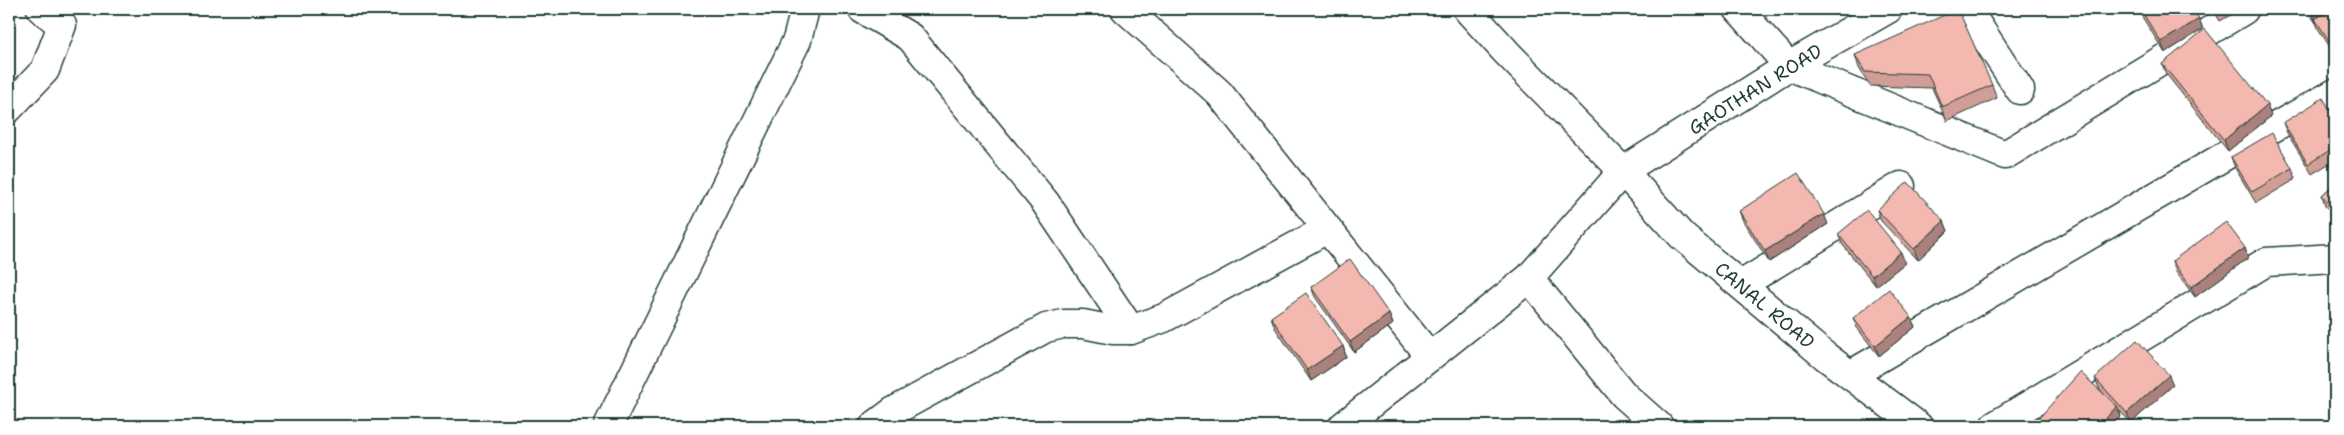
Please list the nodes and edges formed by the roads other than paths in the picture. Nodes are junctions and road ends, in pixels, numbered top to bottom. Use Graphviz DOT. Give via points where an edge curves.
graph roads {
  1 [pos="41,9"];
  2 [pos="805,9"];
  3 [pos="862,9"];
  4 [pos="1125,9"];
  5 [pos="1467,9"];
  6 [pos="1738,9"];
  7 [pos="1888,9"];
  8 [pos="1967,9"];
  9 [pos="2244,10"];
  10 [pos="1789,66"];
  11 [pos="2020,90"];
  12 [pos="2335,93"];
  13 [pos="9,108"];
  14 [pos="1624,171"];
  15 [pos="1901,186"];
  16 [pos="1327,228"];
  17 [pos="2335,258"];
  18 [pos="1529,278"];
  19 [pos="1741,285"];
  20 [pos="1131,330"];
  21 [pos="1430,357"];
  22 [pos="1850,374"];
  23 [pos="608,426"];
  24 [pos="874,426"];
  25 [pos="1343,426"];
  26 [pos="1659,426"];
  27 [pos="1918,426"];
  28 [pos="1994,426"];
  1 -- 13 [label="street" via="62,25 45,70"];
  2 -- 23 [label="street" via="797,40"];
  3 -- 20 [label="street" via="910,37 1045,202"];
  4 -- 16 [label="street" via="1219,92"];
  5 -- 14 [label="street, CANAL ROAD"];
  6 -- 10 [label="street"];
  7 -- 10 [label="street, GAOTHAN ROAD"];
  8 -- 11 [label="street"];
  9 -- 10 [label="street" via="2005,155"];
  10 -- 14 [label="street, GAOTHAN ROAD"];
  12 -- 22 [label="street"];
  14 -- 18 [label="street, GAOTHAN ROAD"];
  14 -- 19 [label="street, CANAL ROAD" via="1682,236"];
  15 -- 19 [label="street"];
  16 -- 20 [label="street" via="1164,318"];
  16 -- 21 [label="street"];
  17 -- 28 [label="street" via="2266,262"];
  18 -- 21 [label="street, GAOTHAN ROAD"];
  18 -- 26 [label="street" via="1624,395"];
  19 -- 22 [label="street, CANAL ROAD"];
  20 -- 24 [label="street" via="1083,324 1046,328 894,410"];
  21 -- 25 [label="street, GAOTHAN ROAD"];
  22 -- 27 [label="street, CANAL ROAD"];
}
